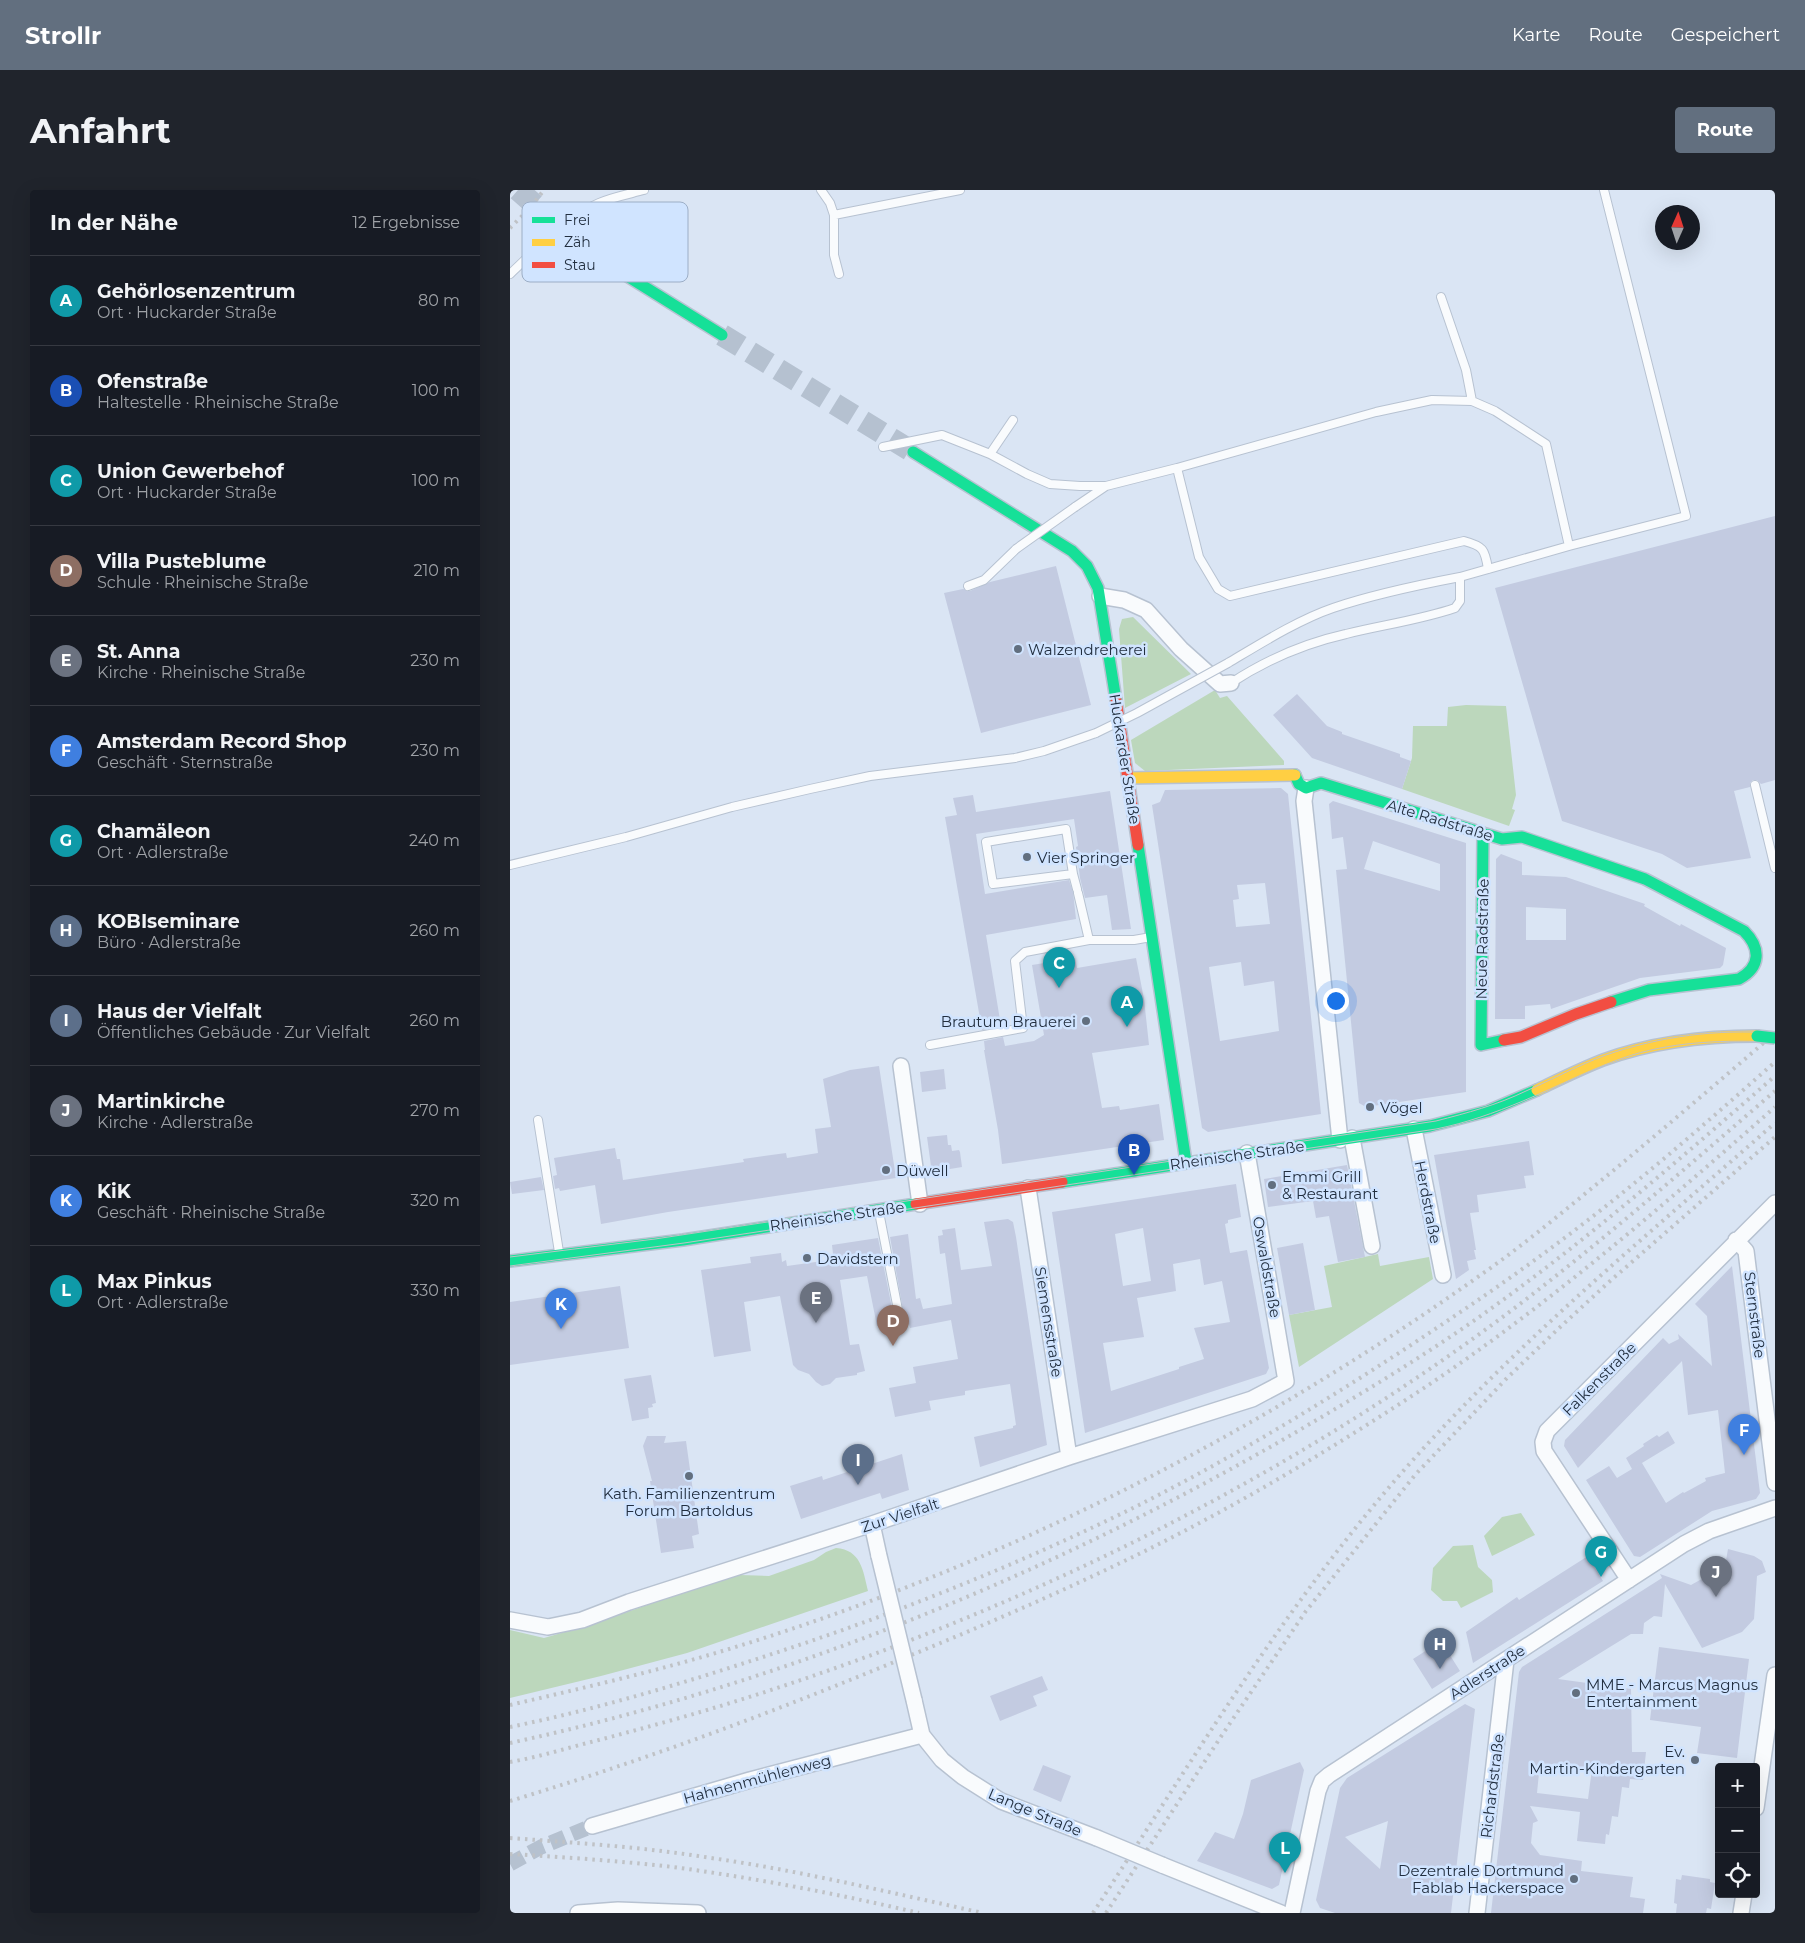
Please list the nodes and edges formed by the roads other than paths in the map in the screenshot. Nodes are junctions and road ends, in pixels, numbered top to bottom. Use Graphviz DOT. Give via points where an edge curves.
graph roads {
  1 [pos="644,190"];
  2 [pos="821,190"];
  3 [pos="960,190"];
  4 [pos="1604,190"];
  5 [pos="605,202"];
  6 [pos="834,215"];
  7 [pos="522,263"];
  8 [pos="510,274"];
  9 [pos="839,274"];
  10 [pos="637,282"];
  11 [pos="1441,297"];
  12 [pos="722,335"];
  13 [pos="1472,402"];
  14 [pos="1012,420"];
  15 [pos="883,447"];
  16 [pos="913,452"];
  17 [pos="990,454"];
  18 [pos="1177,468"];
  19 [pos="1106,486"];
  20 [pos="1569,546"];
  21 [pos="1488,569"];
  22 [pos="1460,577"];
  23 [pos="968,586"];
  24 [pos="1100,596"];
  25 [pos="1231,683"];
  26 [pos="1128,778"];
  27 [pos="1756,785"];
  28 [pos="1306,788"];
  29 [pos="1483,833"];
  30 [pos="510,865"];
  31 [pos="1775,868"];
  32 [pos="1073,874"];
  33 [pos="1152,937"];
  34 [pos="1089,940"];
  35 [pos="1775,1038"];
  36 [pos="930,1045"];
  37 [pos="1481,1045"];
  38 [pos="900,1066"];
  39 [pos="538,1120"];
  40 [pos="1414,1129"];
  41 [pos="1346,1139"];
  42 [pos="1247,1153"];
  43 [pos="1186,1162"];
  44 [pos="1028,1188"];
  45 [pos="1775,1203"];
  46 [pos="920,1204"];
  47 [pos="878,1210"];
  48 [pos="1736,1240"];
  49 [pos="1372,1246"];
  50 [pos="559,1254"];
  51 [pos="510,1261"];
  52 [pos="1443,1275"];
  53 [pos="900,1320"];
  54 [pos="1286,1381"];
  55 [pos="1069,1457"];
  56 [pos="1775,1483"];
  57 [pos="1775,1508"];
  58 [pos="872,1524"];
  59 [pos="1628,1580"];
  60 [pos="510,1620"];
  61 [pos="1506,1660"];
  62 [pos="1775,1675"];
  63 [pos="922,1735"];
  64 [pos="1760,1780"];
  65 [pos="592,1826"];
  66 [pos="1743,1898"];
  67 [pos="578,1913"];
  68 [pos="698,1913"];
  69 [pos="1281,1913"];
  70 [pos="1292,1913"];
  71 [pos="1477,1913"];
  72 [pos="1741,1913"];
  1 -- 5 [label="lane"];
  2 -- 6 [label="lane"];
  3 -- 6 [label="lane"];
  4 -- 20 [label="lane" via="1686,516"];
  6 -- 9 [label="lane" via="834,255"];
  7 -- 8 [label="lane"];
  10 -- 12 [label="street"];
  11 -- 13 [label="lane" via="1466,370"];
  13 -- 18 [label="lane" via="1432,400 1376,412"];
  13 -- 20 [label="lane" via="1495,412 1546,444"];
  14 -- 17 [label="lane"];
  15 -- 17 [label="lane" via="942,435"];
  16 -- 24 [label="street, Huckarder Straße" via="1072,551 1095,576"];
  17 -- 19 [label="lane" via="1050,484"];
  18 -- 19 [label="lane"];
  18 -- 21 [label="lane" via="1199,557 1218,590 1230,596 1464,541 1479,545"];
  19 -- 23 [label="lane, bridge" via="1016,549 984,580"];
  20 -- 21 [label="lane"];
  21 -- 22 [label="lane"];
  22 -- 25 [label="lane" via="1460,601 1455,608 1302,647 1250,670"];
  22 -- 30 [label="lane, bridge" via="1411,586 1332,608 1273,636 1137,713 1068,744 1015,758 870,776 810,789"];
  24 -- 25 [label="street" via="1124,600 1146,610 1181,649 1220,684"];
  24 -- 26 [label="street, Huckarder Straße"];
  26 -- 28 [label="street" via="1295,775 1299,784"];
  26 -- 33 [label="street, Huckarder Straße"];
  27 -- 31 [label="lane"];
  28 -- 29 [label="street, Alte Radstraße" via="1321,783"];
  28 -- 41 [label="street" via="1304,801"];
  29 -- 37 [label="street, Neue Radstraße"];
  29 -- 37 [label="street, Alte Radstraße" via="1502,839 1522,837 1645,879 1744,931 1755,944 1757,958 1752,972 1746,976 1649,990 1576,1014 1521,1037"];
  32 -- 32 [label="lane" via="993,884 986,842 1066,830"];
  32 -- 34 [label="lane"];
  33 -- 34 [label="lane"];
  33 -- 43 [label="street, Huckarder Straße"];
  34 -- 36 [label="lane" via="1025,952 1015,961 1023,1028"];
  35 -- 40 [label="street, Rheinische Straße, bridge" via="1697,1039 1631,1051 1494,1108 1451,1122"];
  38 -- 46 [label="street"];
  39 -- 50 [label="lane"];
  40 -- 41 [label="street, Rheinische Straße"];
  40 -- 52 [label="street, Herdstraße"];
  41 -- 42 [label="street, Rheinische Straße"];
  41 -- 49 [label="street"];
  42 -- 43 [label="street, Rheinische Straße"];
  42 -- 54 [label="street, Oswaldstraße"];
  43 -- 44 [label="street, Rheinische Straße"];
  44 -- 46 [label="street, Rheinische Straße"];
  44 -- 55 [label="street, Siemensstraße"];
  45 -- 48 [label="street, Falkenstraße"];
  46 -- 47 [label="street, Rheinische Straße"];
  47 -- 50 [label="street, Rheinische Straße" via="683,1240"];
  47 -- 53 [label="lane"];
  48 -- 56 [label="street, Sternstraße" via="1746,1251"];
  48 -- 59 [label="street, Falkenstraße" via="1547,1431 1543,1442 1544,1451"];
  50 -- 51 [label="street, Rheinische Straße"];
  54 -- 55 [label="street, Zur Vielfalt" via="1252,1399"];
  55 -- 58 [label="street, Zur Vielfalt"];
  57 -- 59 [label="street, Adlerstraße" via="1709,1531"];
  58 -- 60 [label="street, Zur Vielfalt" via="582,1620 548,1627"];
  58 -- 63 [label="street, Lange Straße, bridge"];
  59 -- 61 [label="street, Adlerstraße"];
  61 -- 70 [label="street, Adlerstraße" via="1322,1781"];
  61 -- 71 [label="street, Richardstraße"];
  62 -- 64 [label="street"];
  63 -- 65 [label="street, Hahnenmühlenweg"];
  63 -- 69 [label="street, Lange Straße, bridge" via="942,1760 1001,1801"];
  66 -- 72 [label="street"];
  67 -- 68 [label="street" via="618,1910"];
}
